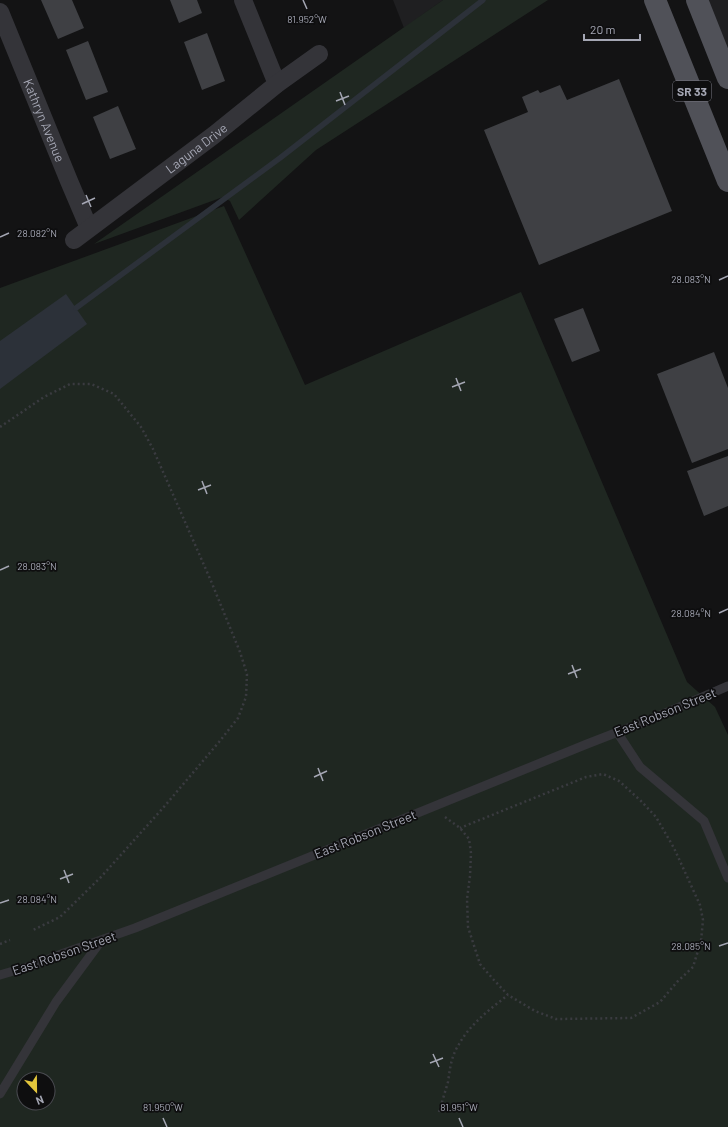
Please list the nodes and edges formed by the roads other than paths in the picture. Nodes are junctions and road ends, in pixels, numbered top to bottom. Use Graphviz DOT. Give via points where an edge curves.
graph roads {
  1 [pos="244,0"];
  2 [pos="656,0"];
  3 [pos="697,0"];
  4 [pos="0,12"];
  5 [pos="319,54"];
  6 [pos="728,78"];
  7 [pos="277,84"];
  8 [pos="728,181"];
  9 [pos="90,228"];
  10 [pos="74,240"];
  11 [pos="728,687"];
  12 [pos="617,732"];
  13 [pos="728,878"];
  14 [pos="101,941"];
  15 [pos="0,975"];
  16 [pos="0,1094"];
  1 -- 7 [label="street"];
  2 -- 8 [label="main road, SR 33"];
  3 -- 6 [label="main road, SR 33"];
  4 -- 9 [label="street, Kathryn Avenue"];
  5 -- 7 [label="street, Laguna Drive"];
  7 -- 9 [label="street, Laguna Drive"];
  9 -- 10 [label="street, Laguna Drive"];
  11 -- 12 [label="lane, East Robson Street"];
  12 -- 13 [label="lane" via="640,768 704,821"];
  12 -- 14 [label="lane, East Robson Street"];
  14 -- 15 [label="lane, East Robson Street"];
  14 -- 16 [label="lane" via="56,1002"];
}
